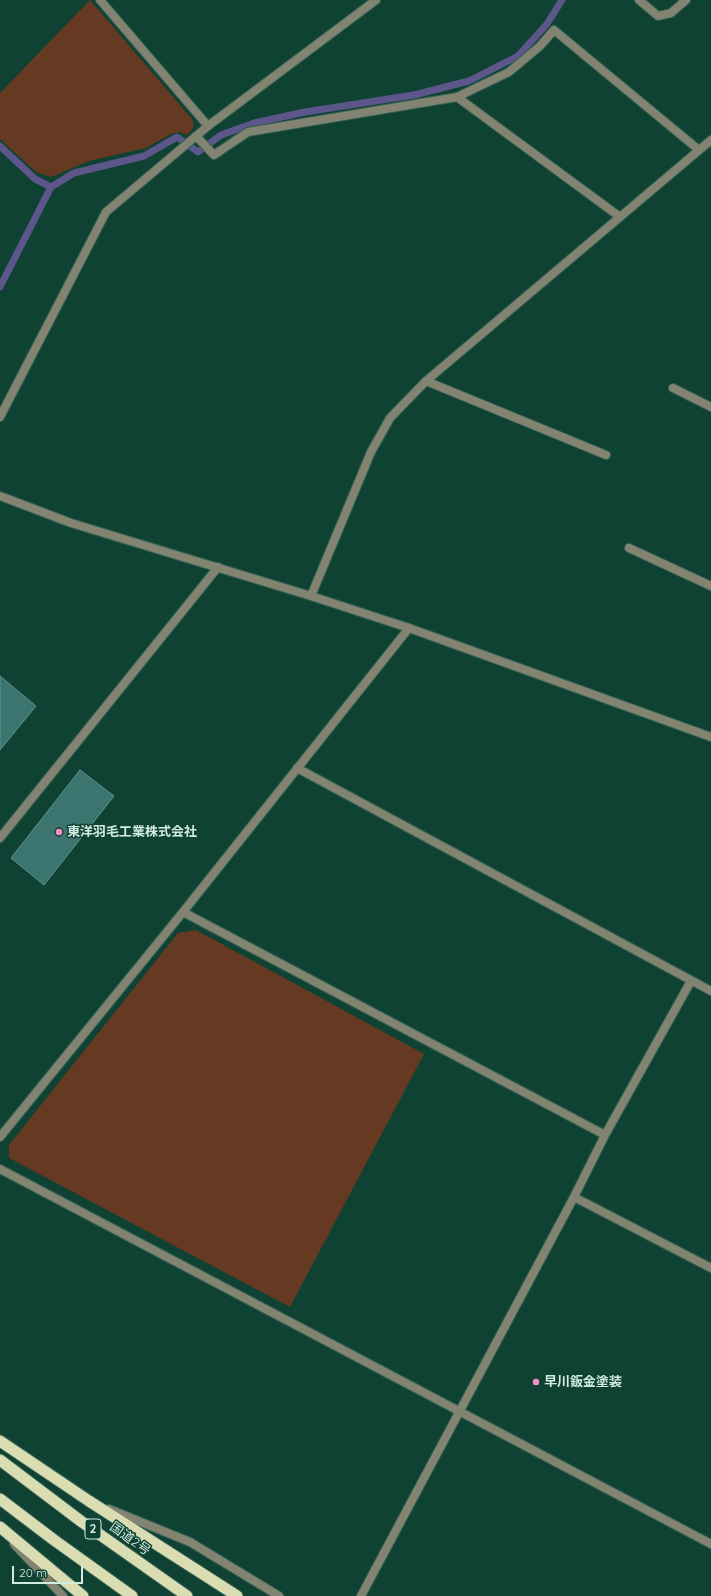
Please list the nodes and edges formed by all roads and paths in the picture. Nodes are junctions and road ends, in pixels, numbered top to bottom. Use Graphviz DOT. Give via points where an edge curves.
graph roads {
  1 [pos="100,0"];
  2 [pos="376,0"];
  3 [pos="639,0"];
  4 [pos="686,0"];
  5 [pos="457,96"];
  6 [pos="208,126"];
  7 [pos="196,136"];
  8 [pos="711,140"];
  9 [pos="699,150"];
  10 [pos="620,217"];
  11 [pos="426,380"];
  12 [pos="673,388"];
  13 [pos="711,407"];
  14 [pos="0,417"];
  15 [pos="606,455"];
  16 [pos="0,496"];
  17 [pos="629,548"];
  18 [pos="218,567"];
  19 [pos="711,586"];
  20 [pos="311,596"];
  21 [pos="409,628"];
  22 [pos="711,737"];
  23 [pos="297,768"];
  24 [pos="0,838"];
  25 [pos="183,912"];
  26 [pos="691,981"];
  27 [pos="711,991"];
  28 [pos="605,1135"];
  29 [pos="0,1137"];
  30 [pos="0,1169"];
  31 [pos="574,1197"];
  32 [pos="711,1268"];
  33 [pos="459,1411"];
  34 [pos="0,1441"];
  35 [pos="0,1460"];
  36 [pos="0,1499"];
  37 [pos="89,1501"];
  38 [pos="0,1528"];
  39 [pos="711,1544"];
  40 [pos="63,1596"];
  41 [pos="82,1596"];
  42 [pos="132,1596"];
  43 [pos="187,1596"];
  44 [pos="237,1596"];
  45 [pos="279,1596"];
  46 [pos="361,1596"];
  1 -- 6 [label="street"];
  2 -- 6 [label="street"];
  3 -- 4 [label="street" via="658,16 671,13"];
  5 -- 7 [label="street" via="248,132 214,155"];
  5 -- 9 [label="street" via="508,72 540,46 554,30"];
  5 -- 10 [label="street"];
  6 -- 7 [label="street"];
  7 -- 14 [label="street" via="106,212"];
  8 -- 9 [label="street"];
  9 -- 10 [label="street"];
  10 -- 11 [label="street"];
  11 -- 15 [label="street"];
  11 -- 20 [label="street" via="390,418 371,452"];
  12 -- 13 [label="street"];
  16 -- 18 [label="street" via="71,523"];
  17 -- 19 [label="street"];
  18 -- 20 [label="street"];
  18 -- 24 [label="street"];
  20 -- 21 [label="street"];
  21 -- 22 [label="street"];
  21 -- 23 [label="street"];
  23 -- 25 [label="street"];
  23 -- 26 [label="street"];
  25 -- 28 [label="street"];
  25 -- 29 [label="street"];
  26 -- 27 [label="street"];
  26 -- 28 [label="street"];
  28 -- 31 [label="street"];
  30 -- 33 [label="street"];
  31 -- 32 [label="street"];
  31 -- 33 [label="street"];
  33 -- 39 [label="street"];
  33 -- 46 [label="street"];
  34 -- 37 [label="highway"];
  35 -- 43 [label="highway, 国道2号 / 2"];
  36 -- 42 [label="highway, 2"];
  37 -- 44 [label="highway"];
  37 -- 45 [label="street" via="190,1542"];
  38 -- 40 [label="street"];
  38 -- 41 [label="highway"];
}
